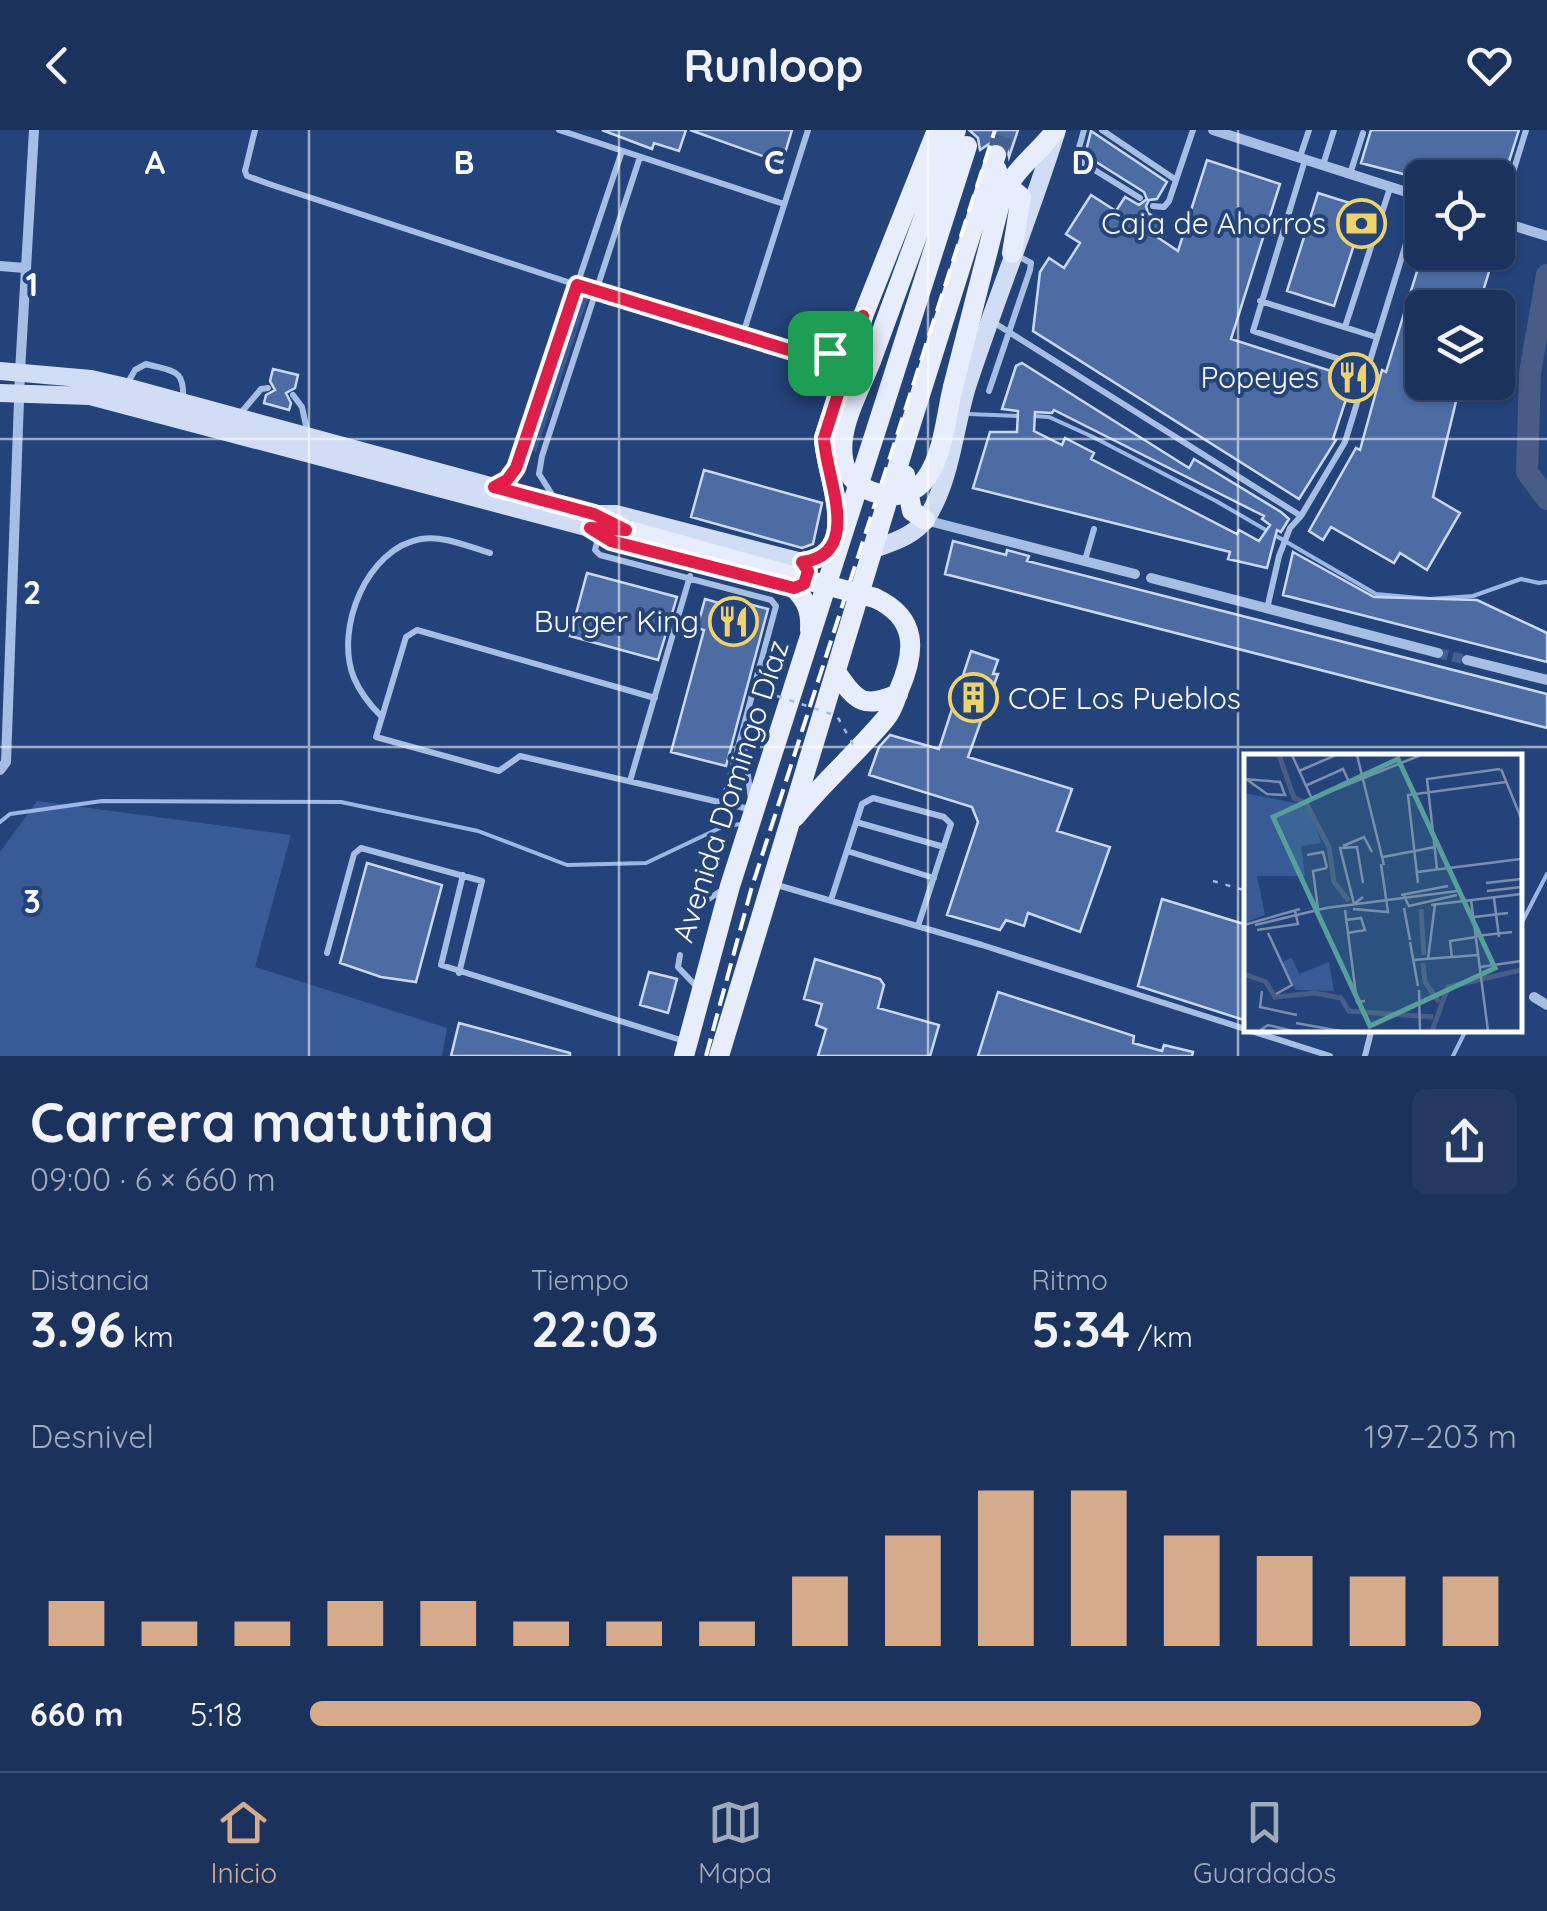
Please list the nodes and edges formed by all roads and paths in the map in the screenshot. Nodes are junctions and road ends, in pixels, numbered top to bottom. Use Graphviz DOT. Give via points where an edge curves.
graph roads {
  1 [pos="34,130"];
  2 [pos="255,130"];
  3 [pos="559,130"];
  4 [pos="808,130"];
  5 [pos="938,130"];
  6 [pos="1056,130"];
  7 [pos="1084,130"];
  8 [pos="1102,130"];
  9 [pos="1193,130"];
  10 [pos="1213,130"];
  11 [pos="1308,130"];
  12 [pos="1334,130"];
  13 [pos="1526,130"];
  14 [pos="1363,134"];
  15 [pos="962,138"];
  16 [pos="622,151"];
  17 [pos="640,157"];
  18 [pos="1302,159"];
  19 [pos="1323,165"];
  20 [pos="1515,172"];
  21 [pos="1350,174"];
  22 [pos="1176,180"];
  23 [pos="1391,187"];
  24 [pos="1405,192"];
  25 [pos="1140,198"];
  26 [pos="784,204"];
  27 [pos="999,205"];
  28 [pos="1153,206"];
  29 [pos="1515,226"];
  30 [pos="1547,236"];
  31 [pos="1405,249"];
  32 [pos="1012,253"];
  33 [pos="0,266"];
  34 [pos="25,268"];
  35 [pos="957,278"];
  36 [pos="577,285"];
  37 [pos="595,291"];
  38 [pos="1260,300"];
  39 [pos="863,316"];
  40 [pos="989,320"];
  41 [pos="1345,327"];
  42 [pos="1010,333"];
  43 [pos="742,337"];
  44 [pos="1376,337"];
  45 [pos="812,357"];
  46 [pos="1367,368"];
  47 [pos="0,371"];
  48 [pos="20,372"];
  49 [pos="126,387"];
  50 [pos="268,388"];
  51 [pos="989,390"];
  52 [pos="0,392"];
  53 [pos="20,393"];
  54 [pos="293,395"];
  55 [pos="182,402"];
  56 [pos="831,410"];
  57 [pos="238,417"];
  58 [pos="308,436"];
  59 [pos="907,436"];
  60 [pos="494,487"];
  61 [pos="0,496"];
  62 [pos="16,496"];
  63 [pos="561,504"];
  64 [pos="1302,516"];
  65 [pos="925,520"];
  66 [pos="594,526"];
  67 [pos="1094,529"];
  68 [pos="830,549"];
  69 [pos="874,549"];
  70 [pos="490,553"];
  71 [pos="1085,560"];
  72 [pos="692,570"];
  73 [pos="1135,574"];
  74 [pos="798,576"];
  75 [pos="1150,578"];
  76 [pos="1267,609"];
  77 [pos="811,614"];
  78 [pos="810,639"];
  79 [pos="1438,653"];
  80 [pos="1467,660"];
  81 [pos="836,672"];
  82 [pos="1547,680"];
  83 [pos="898,694"];
  84 [pos="776,696"];
  85 [pos="654,698"];
  86 [pos="382,717"];
  87 [pos="744,732"];
  88 [pos="856,750"];
  89 [pos="0,770"];
  90 [pos="630,782"];
  91 [pos="723,803"];
  92 [pos="755,810"];
  93 [pos="856,822"];
  94 [pos="788,827"];
  95 [pos="944,847"];
  96 [pos="846,850"];
  97 [pos="463,875"];
  98 [pos="934,878"];
  99 [pos="1213,881"];
  100 [pos="771,883"];
  101 [pos="730,886"];
  102 [pos="1244,890"];
  103 [pos="831,900"];
  104 [pos="918,926"];
  105 [pos="686,930"];
  106 [pos="327,953"];
  107 [pos="680,955"];
  108 [pos="459,973"];
  109 [pos="700,989"];
  110 [pos="1534,997"];
  111 [pos="1547,1005"];
  112 [pos="1244,1029"];
  113 [pos="1251,1031"];
  114 [pos="1371,1031"];
  115 [pos="686,1049"];
  116 [pos="719,1056"];
  117 [pos="1330,1056"];
  118 [pos="1365,1056"];
  1 -- 34 [label="street"];
  2 -- 36 [label="lane" via="244,166 248,176"];
  3 -- 16 [label="lane"];
  4 -- 26 [label="lane"];
  5 -- 39 [label="main road"];
  6 -- 27 [label="main road" via="1013,174"];
  6 -- 32 [label="street"];
  7 -- 25 [label="lane" via="1080,161"];
  8 -- 22 [label="lane"];
  9 -- 22 [label="lane"];
  10 -- 18 [label="street"];
  11 -- 18 [label="lane"];
  12 -- 19 [label="lane"];
  13 -- 20 [label="lane"];
  14 -- 21 [label="lane"];
  15 -- 27 [label="main road, bridge" via="843,436 852,480 868,491 910,492 926,478"];
  15 -- 78 [label="main road, Avenida Domingo Díaz"];
  16 -- 17 [label="lane"];
  16 -- 36 [label="lane"];
  17 -- 26 [label="lane"];
  17 -- 37 [label="lane"];
  18 -- 19 [label="street"];
  18 -- 38 [label="lane"];
  19 -- 21 [label="street"];
  21 -- 23 [label="street"];
  22 -- 28 [label="lane" via="1164,208"];
  23 -- 24 [label="street"];
  23 -- 41 [label="lane"];
  26 -- 43 [label="lane"];
  27 -- 32 [label="main road" via="1015,192 1021,197"];
  27 -- 35 [label="main road"];
  27 -- 35 [label="main road" via="996,155"];
  29 -- 30 [label="street"];
  31 -- 44 [label="lane"];
  32 -- 40 [label="street"];
  32 -- 42 [label="lane" via="1030,270"];
  33 -- 34 [label="street"];
  34 -- 48 [label="street"];
  35 -- 59 [label="main road"];
  36 -- 37 [label="lane"];
  36 -- 60 [label="lane" via="516,468"];
  37 -- 43 [label="lane"];
  37 -- 63 [label="lane" via="539,474"];
  38 -- 41 [label="lane"];
  38 -- 46 [label="lane" via="1253,332"];
  39 -- 45 [label="lane" via="844,343"];
  39 -- 56 [label="main road"];
  40 -- 42 [label="lane"];
  40 -- 65 [label="street"];
  41 -- 44 [label="lane"];
  42 -- 51 [label="lane"];
  42 -- 64 [label="lane"];
  43 -- 45 [label="lane"];
  44 -- 46 [label="lane"];
  45 -- 56 [label="lane" via="830,389"];
  46 -- 64 [label="lane" via="1345,442"];
  47 -- 48 [label="street"];
  48 -- 49 [label="street"];
  48 -- 53 [label="street"];
  49 -- 55 [label="street"];
  49 -- 55 [label="lane" via="134,370 146,364 183,377"];
  50 -- 57 [label="lane"];
  52 -- 53 [label="street"];
  53 -- 62 [label="street"];
  53 -- 66 [label="street" via="90,396"];
  54 -- 58 [label="lane"];
  55 -- 57 [label="street"];
  56 -- 68 [label="main road" via="824,459 839,520"];
  57 -- 58 [label="street"];
  58 -- 60 [label="street"];
  59 -- 65 [label="main road" via="905,486 912,511"];
  59 -- 69 [label="main road"];
  60 -- 63 [label="street"];
  61 -- 62 [label="street"];
  62 -- 89 [label="street" via="6,762"];
  63 -- 66 [label="street"];
  64 -- 76 [label="lane" via="1279,556"];
  65 -- 69 [label="street"];
  65 -- 71 [label="street"];
  66 -- 72 [label="street" via="611,541"];
  66 -- 74 [label="main road"];
  66 -- 74 [label="street" via="616,514"];
  67 -- 71 [label="lane"];
  68 -- 74 [label="main road"];
  68 -- 77 [label="main road"];
  69 -- 81 [label="main road"];
  70 -- 86 [label="lane" via="426,538 400,544 380,561 352,617 349,646 353,676"];
  71 -- 73 [label="street"];
  72 -- 74 [label="street"];
  72 -- 85 [label="lane"];
  72 -- 87 [label="lane" via="776,606"];
  74 -- 77 [label="main road"];
  74 -- 83 [label="main road, bridge" via="875,598 907,624 910,656"];
  75 -- 76 [label="street"];
  76 -- 79 [label="street"];
  77 -- 78 [label="main road"];
  78 -- 92 [label="main road, Avenida Domingo Díaz"];
  80 -- 82 [label="street"];
  81 -- 83 [label="main road" via="851,693 870,704"];
  81 -- 94 [label="main road"];
  83 -- 94 [label="main road" via="886,718"];
  84 -- 88 [label="path, bridge" via="837,716"];
  85 -- 86 [label="lane" via="416,630 406,637"];
  85 -- 90 [label="lane"];
  86 -- 90 [label="lane" via="376,737 499,771 520,756"];
  87 -- 91 [label="lane"];
  87 -- 92 [label="lane"];
  90 -- 91 [label="lane"];
  91 -- 92 [label="lane"];
  92 -- 101 [label="main road, Avenida Domingo Díaz"];
  93 -- 95 [label="lane"];
  93 -- 95 [label="lane" via="862,804 873,798 944,817 951,824"];
  93 -- 96 [label="lane"];
  94 -- 100 [label="main road"];
  95 -- 98 [label="lane"];
  96 -- 98 [label="lane"];
  96 -- 103 [label="lane"];
  97 -- 106 [label="lane" via="357,850"];
  97 -- 108 [label="lane" via="441,959"];
  97 -- 108 [label="lane" via="483,886"];
  98 -- 104 [label="lane"];
  99 -- 102 [label="path"];
  100 -- 103 [label="lane"];
  100 -- 116 [label="main road"];
  101 -- 105 [label="lane" via="696,907"];
  101 -- 109 [label="main road, Avenida Domingo Díaz"];
  103 -- 104 [label="lane"];
  104 -- 112 [label="lane"];
  107 -- 109 [label="lane" via="678,967"];
  108 -- 115 [label="lane"];
  109 -- 115 [label="main road, Avenida Domingo Díaz"];
  110 -- 111 [label="street"];
  113 -- 117 [label="lane"];
  114 -- 118 [label="lane"];
}
